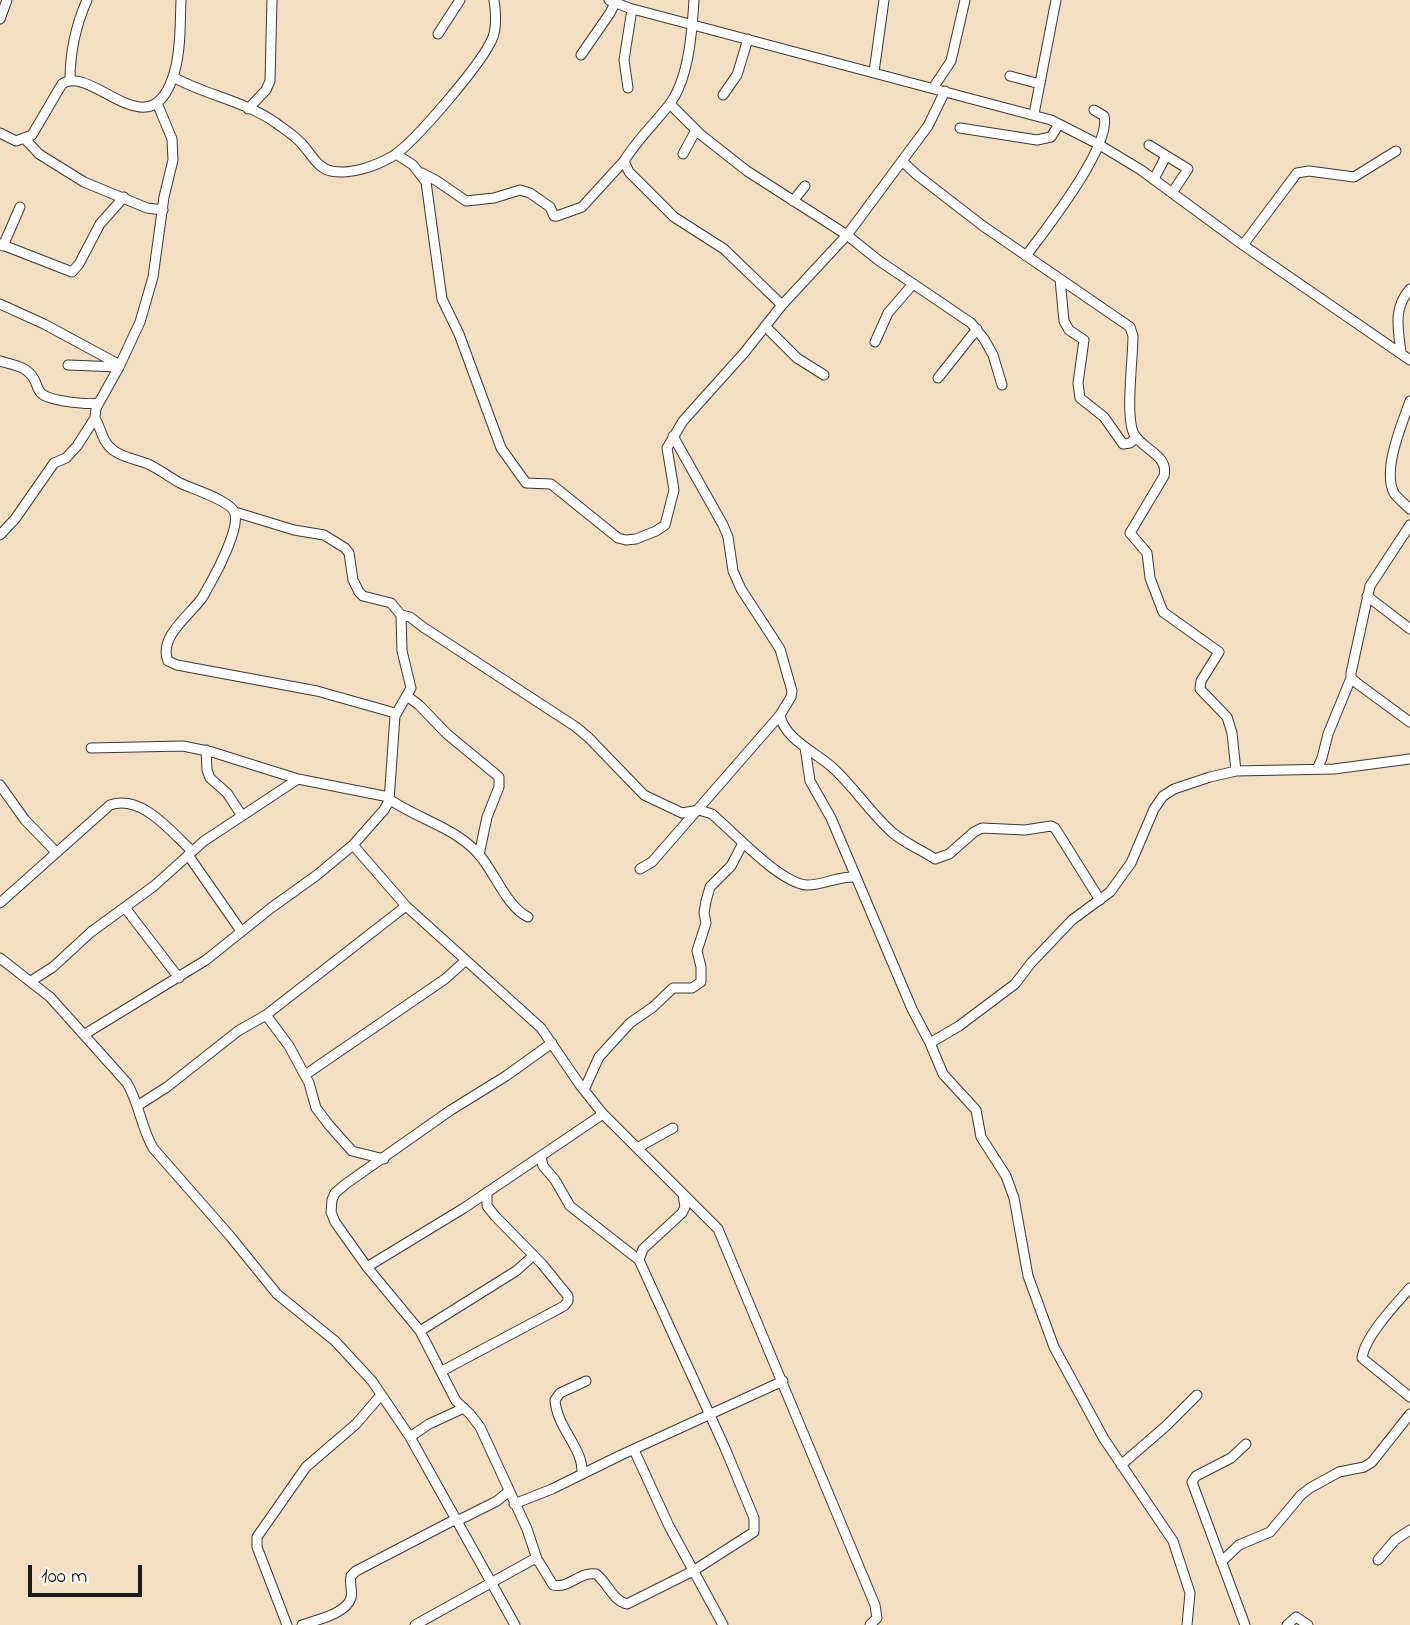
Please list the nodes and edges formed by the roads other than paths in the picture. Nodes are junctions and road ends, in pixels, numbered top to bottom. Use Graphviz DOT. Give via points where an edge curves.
graph roads {
  1 [pos="7,0"];
  2 [pos="87,0"];
  3 [pos="181,0"];
  4 [pos="272,0"];
  5 [pos="460,0"];
  6 [pos="494,0"];
  7 [pos="694,0"];
  8 [pos="884,0"];
  9 [pos="965,0"];
  10 [pos="1056,0"];
  11 [pos="612,1"];
  12 [pos="632,9"];
  13 [pos="0,19"];
  14 [pos="693,24"];
  15 [pos="438,34"];
  16 [pos="748,39"];
  17 [pos="581,55"];
  18 [pos="874,72"];
  19 [pos="1010,76"];
  20 [pos="173,77"];
  21 [pos="70,80"];
  22 [pos="1040,84"];
  23 [pos="628,88"];
  24 [pos="933,88"];
  25 [pos="945,91"];
  26 [pos="723,95"];
  27 [pos="157,103"];
  28 [pos="670,104"];
  29 [pos="248,109"];
  30 [pos="1094,110"];
  31 [pos="1034,114"];
  32 [pos="1059,124"];
  33 [pos="960,128"];
  34 [pos="696,130"];
  35 [pos="0,133"];
  36 [pos="25,139"];
  37 [pos="1098,144"];
  38 [pos="1149,145"];
  39 [pos="1396,151"];
  40 [pos="396,154"];
  41 [pos="683,154"];
  42 [pos="1166,156"];
  43 [pos="624,161"];
  44 [pos="902,161"];
  45 [pos="422,173"];
  46 [pos="1154,179"];
  47 [pos="805,186"];
  48 [pos="1172,194"];
  49 [pos="124,197"];
  50 [pos="793,201"];
  51 [pos="20,207"];
  52 [pos="163,210"];
  53 [pos="847,235"];
  54 [pos="2,245"];
  55 [pos="1243,245"];
  56 [pos="1026,256"];
  57 [pos="1060,279"];
  58 [pos="913,284"];
  59 [pos="1410,289"];
  60 [pos="0,304"];
  61 [pos="782,305"];
  62 [pos="765,326"];
  63 [pos="977,329"];
  64 [pos="875,342"];
  65 [pos="1401,352"];
  66 [pos="1410,360"];
  67 [pos="0,361"];
  68 [pos="68,365"];
  69 [pos="119,366"];
  70 [pos="824,374"];
  71 [pos="938,378"];
  72 [pos="1002,385"];
  73 [pos="1410,401"];
  74 [pos="98,403"];
  75 [pos="95,418"];
  76 [pos="673,436"];
  77 [pos="1136,438"];
  78 [pos="1410,509"];
  79 [pos="235,513"];
  80 [pos="1410,525"];
  81 [pos="0,535"];
  82 [pos="1367,596"];
  83 [pos="401,615"];
  84 [pos="1410,629"];
  85 [pos="1351,678"];
  86 [pos="407,696"];
  87 [pos="395,713"];
  88 [pos="780,715"];
  89 [pos="1410,722"];
  90 [pos="805,747"];
  91 [pos="91,748"];
  92 [pos="206,750"];
  93 [pos="1410,759"];
  94 [pos="1317,769"];
  95 [pos="1236,771"];
  96 [pos="298,779"];
  97 [pos="1,791"];
  98 [pos="389,798"];
  99 [pos="693,812"];
  100 [pos="242,816"];
  101 [pos="743,843"];
  102 [pos="352,845"];
  103 [pos="56,852"];
  104 [pos="190,853"];
  105 [pos="479,855"];
  106 [pos="640,869"];
  107 [pos="855,877"];
  108 [pos="1100,900"];
  109 [pos="0,903"];
  110 [pos="406,906"];
  111 [pos="125,909"];
  112 [pos="528,917"];
  113 [pos="241,931"];
  114 [pos="0,958"];
  115 [pos="465,961"];
  116 [pos="179,978"];
  117 [pos="32,981"];
  118 [pos="266,1016"];
  119 [pos="85,1034"];
  120 [pos="552,1043"];
  121 [pos="930,1043"];
  122 [pos="305,1076"];
  123 [pos="584,1090"];
  124 [pos="137,1106"];
  125 [pos="603,1114"];
  126 [pos="673,1128"];
  127 [pos="637,1148"];
  128 [pos="541,1156"];
  129 [pos="384,1158"];
  130 [pos="487,1192"];
  131 [pos="683,1194"];
  132 [pos="533,1256"];
  133 [pos="639,1260"];
  134 [pos="367,1267"];
  135 [pos="1410,1288"];
  136 [pos="420,1331"];
  137 [pos="442,1371"];
  138 [pos="586,1381"];
  139 [pos="783,1381"];
  140 [pos="381,1395"];
  141 [pos="1197,1395"];
  142 [pos="1410,1398"];
  143 [pos="464,1408"];
  144 [pos="1410,1414"];
  145 [pos="709,1416"];
  146 [pos="410,1437"];
  147 [pos="1247,1444"];
  148 [pos="634,1450"];
  149 [pos="1121,1465"];
  150 [pos="582,1474"];
  151 [pos="508,1492"];
  152 [pos="514,1504"];
  153 [pos="457,1520"];
  154 [pos="1410,1530"];
  155 [pos="537,1559"];
  156 [pos="1378,1560"];
  157 [pos="1221,1562"];
  158 [pos="693,1571"];
  159 [pos="491,1584"];
  160 [pos="287,1625"];
  161 [pos="302,1625"];
  162 [pos="415,1625"];
  163 [pos="515,1625"];
  164 [pos="723,1625"];
  165 [pos="870,1625"];
  166 [pos="1187,1625"];
  167 [pos="1245,1625"];
  168 [pos="1287,1625"];
  169 [pos="1308,1625"];
  1 -- 13 [label="street"];
  2 -- 21 [label="street" via="73,44"];
  3 -- 20 [label="street"];
  4 -- 29 [label="street" via="270,81"];
  5 -- 15 [label="street"];
  6 -- 40 [label="street" via="495,26 488,48"];
  7 -- 14 [label="street"];
  8 -- 18 [label="street"];
  9 -- 24 [label="street" via="951,61"];
  10 -- 22 [label="street"];
  11 -- 12 [label="street"];
  11 -- 17 [label="street" via="610,13"];
  12 -- 14 [label="street"];
  12 -- 23 [label="street" via="624,60"];
  14 -- 16 [label="street"];
  14 -- 28 [label="street" via="684,72"];
  16 -- 18 [label="street"];
  16 -- 26 [label="street" via="737,75"];
  18 -- 24 [label="street"];
  19 -- 22 [label="street"];
  20 -- 27 [label="street"];
  20 -- 29 [label="street"];
  21 -- 27 [label="street" via="138,106"];
  21 -- 36 [label="street" via="62,84 38,129"];
  22 -- 31 [label="street"];
  24 -- 25 [label="street"];
  25 -- 31 [label="street"];
  25 -- 44 [label="street" via="928,126"];
  27 -- 52 [label="street" via="173,146"];
  28 -- 34 [label="street"];
  28 -- 43 [label="street"];
  29 -- 40 [label="street" via="273,121 329,171 354,171"];
  30 -- 37 [label="street" via="1105,120"];
  31 -- 32 [label="street"];
  32 -- 33 [label="street" via="1051,137 1037,140"];
  32 -- 37 [label="street"];
  34 -- 41 [label="street"];
  34 -- 50 [label="street"];
  35 -- 36 [label="street" via="11,140"];
  36 -- 49 [label="street" via="39,154 85,182"];
  37 -- 46 [label="street"];
  37 -- 56 [label="street" via="1073,193"];
  38 -- 42 [label="street"];
  39 -- 55 [label="street" via="1354,177 1297,173"];
  40 -- 45 [label="street"];
  42 -- 46 [label="street"];
  42 -- 48 [label="street" via="1188,170"];
  43 -- 45 [label="street" via="582,207 557,216 525,191 466,201"];
  43 -- 61 [label="street" via="629,172 674,217 724,250"];
  44 -- 53 [label="street"];
  44 -- 56 [label="street"];
  45 -- 76 [label="street" via="442,299 501,448 523,480 548,483 618,538 636,539 662,528 667,520 674,490 667,448"];
  46 -- 48 [label="street"];
  47 -- 50 [label="street"];
  48 -- 55 [label="street"];
  49 -- 52 [label="street"];
  49 -- 54 [label="street" via="100,224 72,272"];
  50 -- 53 [label="street"];
  51 -- 54 [label="street"];
  52 -- 69 [label="street" via="149,297"];
  53 -- 58 [label="street"];
  53 -- 61 [label="street"];
  55 -- 65 [label="street"];
  56 -- 57 [label="street"];
  57 -- 77 [label="street" via="1130,327 1131,424"];
  57 -- 77 [label="street" via="1063,321 1084,340 1080,398 1104,417 1123,444"];
  58 -- 63 [label="street"];
  58 -- 64 [label="street" via="888,313"];
  59 -- 65 [label="street" via="1399,307"];
  60 -- 69 [label="street"];
  61 -- 62 [label="street"];
  62 -- 70 [label="street" via="797,358"];
  62 -- 76 [label="street"];
  63 -- 71 [label="street"];
  63 -- 72 [label="street" via="993,355"];
  65 -- 66 [label="street"];
  67 -- 74 [label="street" via="30,373 46,397"];
  68 -- 69 [label="street"];
  69 -- 74 [label="street"];
  73 -- 78 [label="street" via="1392,470 1394,493"];
  74 -- 75 [label="street"];
  75 -- 79 [label="street" via="111,449 220,500"];
  75 -- 81 [label="street" via="72,453 54,463"];
  76 -- 88 [label="street" via="723,525 741,589 780,649 792,694"];
  77 -- 95 [label="street" via="1166,469 1130,533 1147,553 1150,578 1163,612 1219,652 1200,689 1227,717"];
  79 -- 83 [label="street" via="317,533 342,545 349,553 359,592 391,603"];
  79 -- 87 [label="street" via="220,567 171,638 165,652 168,661 317,691"];
  80 -- 82 [label="street"];
  82 -- 84 [label="street"];
  82 -- 85 [label="street"];
  83 -- 86 [label="street" via="402,652 411,682"];
  83 -- 99 [label="street" via="576,727 644,795 682,813"];
  85 -- 89 [label="street"];
  85 -- 94 [label="street"];
  86 -- 87 [label="street"];
  86 -- 105 [label="street" via="499,777"];
  87 -- 98 [label="street"];
  88 -- 90 [label="street"];
  88 -- 99 [label="street"];
  90 -- 107 [label="street" via="810,780"];
  90 -- 108 [label="street" via="833,768 892,833 935,859 949,854 982,828 1055,828"];
  91 -- 92 [label="street"];
  92 -- 96 [label="street"];
  92 -- 100 [label="street" via="210,778"];
  93 -- 94 [label="street"];
  94 -- 95 [label="street"];
  95 -- 108 [label="street" via="1190,783 1163,796 1131,863"];
  96 -- 98 [label="street"];
  96 -- 100 [label="street"];
  97 -- 103 [label="street"];
  98 -- 102 [label="street"];
  98 -- 105 [label="street" via="456,835"];
  99 -- 101 [label="street" via="712,814"];
  99 -- 106 [label="street" via="652,862"];
  100 -- 104 [label="street"];
  101 -- 107 [label="street" via="795,883"];
  101 -- 123 [label="street" via="731,866 710,887 697,951 701,982 696,987 673,988 630,1023 599,1057"];
  102 -- 110 [label="street"];
  102 -- 113 [label="street"];
  103 -- 104 [label="street" via="110,805 122,803 134,804 154,816"];
  103 -- 109 [label="street"];
  104 -- 111 [label="street"];
  104 -- 113 [label="street"];
  105 -- 112 [label="street" via="518,911"];
  107 -- 121 [label="street"];
  108 -- 121 [label="street" via="1072,920 1015,984"];
  110 -- 115 [label="street"];
  110 -- 118 [label="street"];
  111 -- 116 [label="street"];
  111 -- 117 [label="street"];
  113 -- 116 [label="street"];
  114 -- 117 [label="street"];
  115 -- 120 [label="street"];
  115 -- 122 [label="street"];
  116 -- 119 [label="street"];
  117 -- 119 [label="street"];
  118 -- 122 [label="street"];
  118 -- 124 [label="street" via="238,1031"];
  119 -- 124 [label="street" via="127,1083"];
  120 -- 123 [label="street"];
  120 -- 129 [label="street"];
  121 -- 149 [label="street" via="943,1074 976,1110 981,1137 1006,1176 1044,1326 1085,1408"];
  122 -- 129 [label="street" via="316,1108 352,1151"];
  123 -- 125 [label="street"];
  124 -- 140 [label="street" via="153,1148 277,1294 335,1341"];
  125 -- 127 [label="street"];
  125 -- 128 [label="street"];
  126 -- 127 [label="street"];
  127 -- 131 [label="street"];
  128 -- 130 [label="street"];
  128 -- 133 [label="street" via="570,1206"];
  129 -- 134 [label="street" via="347,1183 332,1200 335,1222"];
  130 -- 132 [label="street" via="487,1206"];
  130 -- 134 [label="street"];
  131 -- 133 [label="street" via="682,1213 643,1249"];
  131 -- 139 [label="street" via="718,1229"];
  132 -- 136 [label="street"];
  132 -- 137 [label="street" via="568,1296 567,1304"];
  133 -- 145 [label="street"];
  134 -- 136 [label="street"];
  135 -- 142 [label="street" via="1374,1334 1362,1358"];
  136 -- 137 [label="street"];
  137 -- 143 [label="street"];
  138 -- 150 [label="street" via="555,1399 564,1431 582,1463"];
  139 -- 145 [label="street"];
  139 -- 165 [label="street" via="875,1605 877,1618"];
  140 -- 146 [label="street"];
  140 -- 160 [label="street" via="356,1424 306,1467 257,1536 257,1547"];
  141 -- 149 [label="street"];
  143 -- 146 [label="street"];
  143 -- 151 [label="street" via="480,1427"];
  144 -- 157 [label="street" via="1372,1462 1339,1472 1310,1488 1270,1532 1239,1545"];
  145 -- 148 [label="street"];
  145 -- 158 [label="street" via="755,1525 749,1536"];
  146 -- 153 [label="street"];
  147 -- 157 [label="street" via="1192,1482"];
  148 -- 150 [label="street"];
  148 -- 158 [label="street"];
  149 -- 166 [label="street" via="1173,1541 1190,1593"];
  150 -- 152 [label="street"];
  151 -- 152 [label="street"];
  151 -- 153 [label="street"];
  152 -- 155 [label="street"];
  153 -- 159 [label="street"];
  153 -- 161 [label="street" via="356,1571 350,1579 349,1602"];
  154 -- 156 [label="street"];
  155 -- 158 [label="street" via="553,1585 564,1586 596,1574 623,1604"];
  155 -- 159 [label="street"];
  157 -- 167 [label="street"];
  158 -- 164 [label="street"];
  159 -- 162 [label="street"];
  159 -- 163 [label="street"];
  168 -- 169 [label="street" via="1296,1617"];
}
